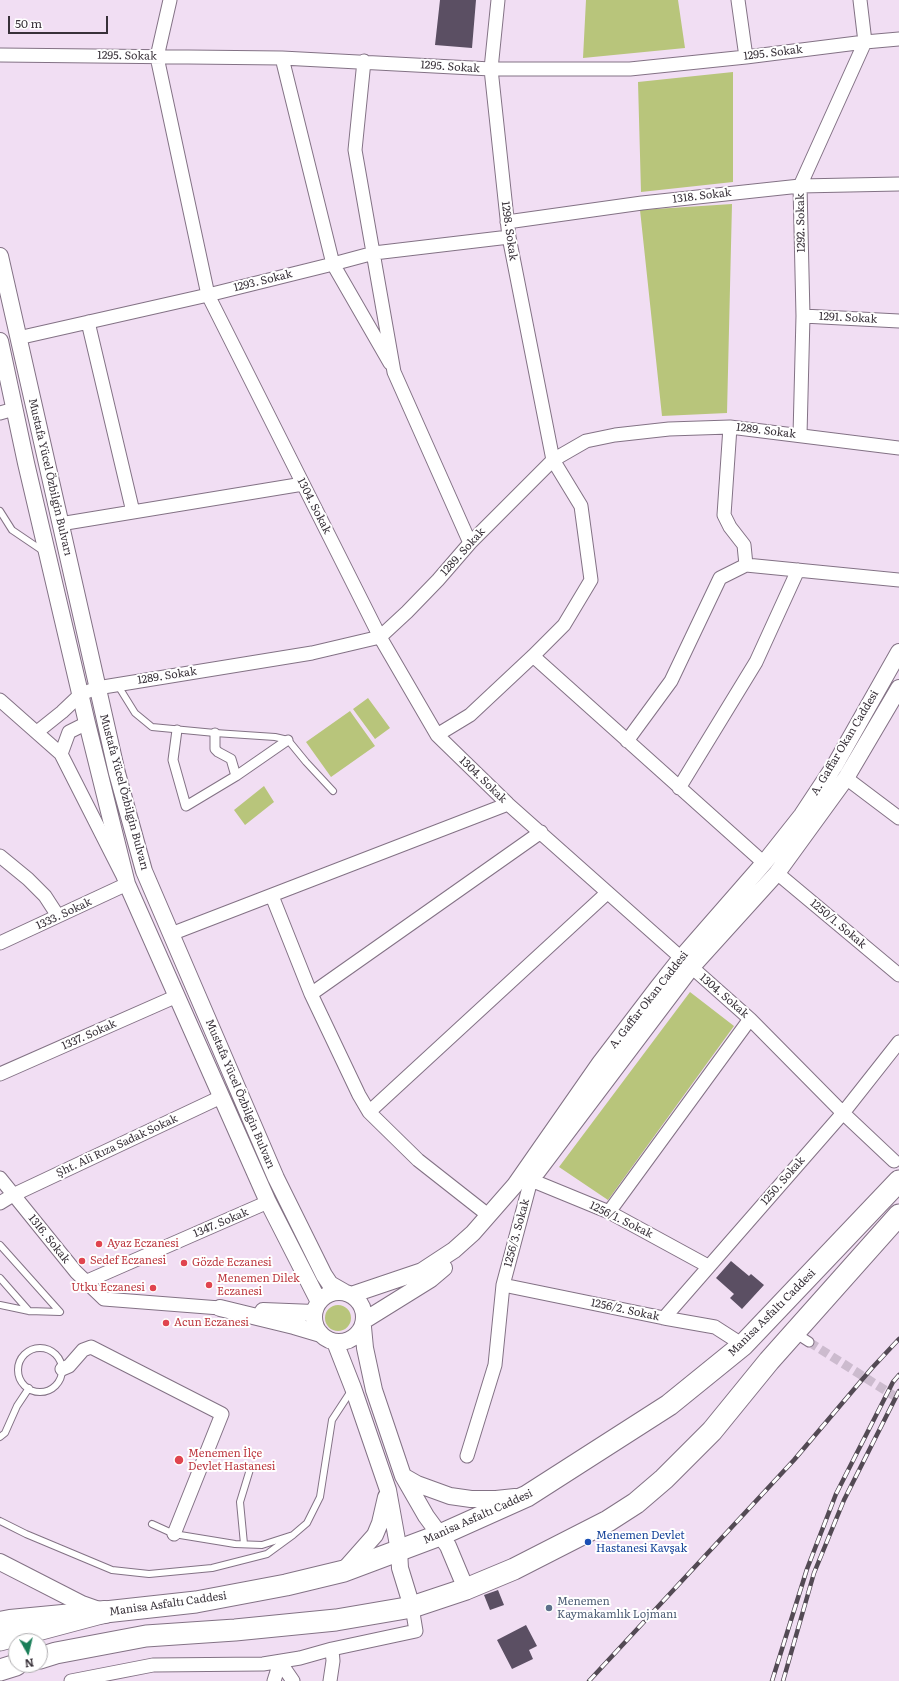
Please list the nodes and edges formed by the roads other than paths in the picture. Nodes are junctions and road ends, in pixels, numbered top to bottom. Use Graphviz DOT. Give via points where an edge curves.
graph roads {
  1 [pos="170,0"];
  2 [pos="498,0"];
  3 [pos="738,0"];
  4 [pos="860,0"];
  5 [pos="899,39"];
  6 [pos="865,42"];
  7 [pos="0,55"];
  8 [pos="157,57"];
  9 [pos="746,57"];
  10 [pos="282,58"];
  11 [pos="364,62"];
  12 [pos="491,69"];
  13 [pos="899,184"];
  14 [pos="800,186"];
  15 [pos="507,222"];
  16 [pos="509,237"];
  17 [pos="374,253"];
  18 [pos="0,256"];
  19 [pos="333,264"];
  20 [pos="208,295"];
  21 [pos="803,316"];
  22 [pos="897,321"];
  23 [pos="88,322"];
  24 [pos="18,338"];
  25 [pos="0,341"];
  26 [pos="394,372"];
  27 [pos="7,411"];
  28 [pos="730,427"];
  29 [pos="800,435"];
  30 [pos="899,448"];
  31 [pos="553,460"];
  32 [pos="303,484"];
  33 [pos="0,511"];
  34 [pos="133,512"];
  35 [pos="60,524"];
  36 [pos="470,542"];
  37 [pos="48,555"];
  38 [pos="746,565"];
  39 [pos="798,570"];
  40 [pos="899,580"];
  41 [pos="380,637"];
  42 [pos="899,652"];
  43 [pos="533,656"];
  44 [pos="117,684"];
  45 [pos="97,688"];
  46 [pos="899,688"];
  47 [pos="81,694"];
  48 [pos="0,700"];
  49 [pos="87,723"];
  50 [pos="177,730"];
  51 [pos="37,732"];
  52 [pos="215,733"];
  53 [pos="437,735"];
  54 [pos="288,740"];
  55 [pos="627,741"];
  56 [pos="61,754"];
  57 [pos="236,776"];
  58 [pos="846,778"];
  59 [pos="679,788"];
  60 [pos="332,791"];
  61 [pos="508,804"];
  62 [pos="899,818"];
  63 [pos="541,832"];
  64 [pos="0,856"];
  65 [pos="764,863"];
  66 [pos="777,873"];
  67 [pos="127,884"];
  68 [pos="607,893"];
  69 [pos="272,896"];
  70 [pos="58,916"];
  71 [pos="171,934"];
  72 [pos="0,943"];
  73 [pos="686,963"];
  74 [pos="899,975"];
  75 [pos="311,994"];
  76 [pos="177,996"];
  77 [pos="750,1019"];
  78 [pos="899,1042"];
  79 [pos="0,1074"];
  80 [pos="221,1097"];
  81 [pos="369,1112"];
  82 [pos="843,1113"];
  83 [pos="896,1171"];
  84 [pos="0,1178"];
  85 [pos="531,1180"];
  86 [pos="13,1195"];
  87 [pos="268,1202"];
  88 [pos="0,1203"];
  89 [pos="610,1212"];
  90 [pos="488,1215"];
  91 [pos="899,1215"];
  92 [pos="0,1245"];
  93 [pos="708,1266"];
  94 [pos="0,1278"];
  95 [pos="85,1282"];
  96 [pos="503,1285"];
  97 [pos="348,1293"];
  98 [pos="0,1305"];
  99 [pos="220,1308"];
  100 [pos="317,1308"];
  101 [pos="29,1311"];
  102 [pos="664,1318"];
  103 [pos="364,1324"];
  104 [pos="321,1334"];
  105 [pos="335,1342"];
  106 [pos="743,1345"];
  107 [pos="62,1369"];
  108 [pos="28,1388"];
  109 [pos="353,1388"];
  110 [pos="0,1437"];
  111 [pos="467,1456"];
  112 [pos="251,1466"];
  113 [pos="404,1476"];
  114 [pos="388,1490"];
  115 [pos="527,1496"];
  116 [pos="0,1521"];
  117 [pos="152,1524"];
  118 [pos="174,1534"];
  119 [pos="293,1535"];
  120 [pos="440,1535"];
  121 [pos="244,1544"];
  122 [pos="399,1551"];
  123 [pos="0,1562"];
  124 [pos="344,1571"];
  125 [pos="466,1589"];
  126 [pos="82,1604"];
  127 [pos="412,1607"];
  128 [pos="0,1612"];
  129 [pos="105,1612"];
  130 [pos="0,1623"];
  131 [pos="0,1640"];
  132 [pos="332,1650"];
  133 [pos="48,1656"];
  134 [pos="280,1662"];
  135 [pos="71,1681"];
  136 [pos="274,1681"];
  137 [pos="293,1681"];
  138 [pos="330,1681"];
  1 -- 8 [label="street"];
  2 -- 12 [label="street, 1298. Sokak"];
  3 -- 9 [label="street"];
  4 -- 6 [label="street"];
  5 -- 6 [label="street, 1295. Sokak"];
  6 -- 9 [label="street, 1295. Sokak"];
  6 -- 14 [label="street, 1292. Sokak"];
  7 -- 8 [label="street, 1295. Sokak"];
  8 -- 10 [label="street, 1295. Sokak"];
  8 -- 20 [label="street, 1304. Sokak"];
  9 -- 12 [label="street, 1295. Sokak" via="630,69"];
  10 -- 11 [label="street, 1295. Sokak"];
  10 -- 19 [label="street"];
  11 -- 12 [label="street, 1295. Sokak"];
  11 -- 17 [label="street" via="355,150"];
  12 -- 15 [label="street, 1298. Sokak"];
  13 -- 14 [label="street, 1318. Sokak"];
  14 -- 15 [label="street, 1318. Sokak" via="642,203"];
  14 -- 21 [label="street, 1292. Sokak"];
  15 -- 16 [label="street, 1298. Sokak"];
  16 -- 17 [label="street, 1293. Sokak"];
  16 -- 31 [label="street, 1298. Sokak"];
  17 -- 19 [label="street, 1293. Sokak"];
  17 -- 26 [label="street"];
  18 -- 24 [label="street, Mustafa Yücel Özbilgin Bulvarı"];
  19 -- 20 [label="street, 1293. Sokak"];
  19 -- 26 [label="street"];
  20 -- 23 [label="street, 1293. Sokak"];
  20 -- 32 [label="street, 1304. Sokak"];
  21 -- 22 [label="street, 1291. Sokak"];
  21 -- 29 [label="street, 1292. Sokak"];
  23 -- 24 [label="street, 1293. Sokak"];
  23 -- 34 [label="street"];
  24 -- 35 [label="street, Mustafa Yücel Özbilgin Bulvarı"];
  25 -- 27 [label="street, Mustafa Yücel Özbilgin Bulvarı"];
  26 -- 36 [label="street"];
  27 -- 37 [label="street, Mustafa Yücel Özbilgin Bulvarı"];
  28 -- 29 [label="street, 1289. Sokak"];
  28 -- 31 [label="street, 1289. Sokak" via="669,429 615,435 586,441"];
  28 -- 38 [label="street" via="724,515 744,545"];
  29 -- 30 [label="street, 1289. Sokak"];
  31 -- 36 [label="street, 1289. Sokak"];
  31 -- 43 [label="street" via="581,506 591,580 564,625"];
  32 -- 34 [label="street"];
  32 -- 41 [label="street, 1304. Sokak"];
  33 -- 37 [label="lane" via="12,530"];
  34 -- 35 [label="street"];
  35 -- 45 [label="street, Mustafa Yücel Özbilgin Bulvarı"];
  36 -- 41 [label="street, 1289. Sokak" via="438,580"];
  37 -- 47 [label="street, Mustafa Yücel Özbilgin Bulvarı"];
  38 -- 39 [label="street"];
  38 -- 55 [label="street" via="720,578 670,681"];
  39 -- 40 [label="street"];
  39 -- 59 [label="street" via="756,662"];
  41 -- 44 [label="street, 1289. Sokak" via="312,653"];
  41 -- 53 [label="street, 1304. Sokak"];
  42 -- 65 [label="street, A. Gaffar Okan Caddesi" via="835,765 802,815"];
  43 -- 53 [label="street" via="470,715"];
  43 -- 55 [label="street"];
  44 -- 45 [label="street, 1289. Sokak"];
  44 -- 50 [label="lane" via="135,713 152,727"];
  45 -- 47 [label="street, 1289. Sokak"];
  45 -- 71 [label="street, Mustafa Yücel Özbilgin Bulvarı" via="144,871"];
  46 -- 58 [label="street, A. Gaffar Okan Caddesi"];
  47 -- 49 [label="street, Mustafa Yücel Özbilgin Bulvarı"];
  47 -- 51 [label="street, 1289. Sokak"];
  48 -- 51 [label="street"];
  49 -- 56 [label="street" via="69,732"];
  49 -- 67 [label="street, Mustafa Yücel Özbilgin Bulvarı"];
  50 -- 52 [label="lane"];
  50 -- 57 [label="street" via="173,760 186,806"];
  51 -- 56 [label="street"];
  52 -- 54 [label="lane"];
  52 -- 57 [label="street" via="215,749 231,760"];
  53 -- 61 [label="street, 1304. Sokak"];
  54 -- 57 [label="street"];
  54 -- 60 [label="lane"];
  55 -- 59 [label="street"];
  56 -- 67 [label="street"];
  58 -- 62 [label="street"];
  58 -- 66 [label="street, A. Gaffar Okan Caddesi"];
  59 -- 65 [label="street"];
  61 -- 63 [label="street, 1304. Sokak"];
  61 -- 69 [label="street"];
  63 -- 68 [label="street, 1304. Sokak"];
  63 -- 75 [label="street"];
  64 -- 70 [label="street" via="39,890"];
  65 -- 73 [label="street, A. Gaffar Okan Caddesi"];
  66 -- 73 [label="street, A. Gaffar Okan Caddesi"];
  66 -- 74 [label="street, 1250/1. Sokak"];
  67 -- 70 [label="street, 1333. Sokak"];
  67 -- 76 [label="street, Mustafa Yücel Özbilgin Bulvarı"];
  68 -- 73 [label="street, 1304. Sokak"];
  68 -- 81 [label="street"];
  69 -- 71 [label="street"];
  69 -- 75 [label="street"];
  70 -- 72 [label="street, 1333. Sokak"];
  71 -- 97 [label="street, Mustafa Yücel Özbilgin Bulvarı" via="276,1178 324,1275 330,1284"];
  73 -- 77 [label="street, 1304. Sokak"];
  73 -- 85 [label="street, A. Gaffar Okan Caddesi"];
  73 -- 90 [label="street, A. Gaffar Okan Caddesi" via="600,1063 515,1185"];
  75 -- 81 [label="street"];
  76 -- 79 [label="street, 1337. Sokak"];
  76 -- 80 [label="street, Mustafa Yücel Özbilgin Bulvarı"];
  77 -- 82 [label="street, 1304. Sokak"];
  77 -- 89 [label="street"];
  78 -- 82 [label="street, 1250. Sokak"];
  80 -- 86 [label="street, Şht. Ali Rıza Sadak Sokak"];
  80 -- 87 [label="street, Mustafa Yücel Özbilgin Bulvarı"];
  81 -- 90 [label="street" via="418,1160"];
  82 -- 83 [label="street, 1304. Sokak"];
  82 -- 93 [label="street, 1250. Sokak"];
  83 -- 106 [label="highway, Manisa Asfaltı Caddesi" via="822,1263"];
  84 -- 86 [label="street, 1316. Sokak"];
  85 -- 89 [label="street, 1256/1. Sokak"];
  85 -- 96 [label="street, 1256/3. Sokak"];
  85 -- 103 [label="street, A. Gaffar Okan Caddesi" via="466,1251 431,1279"];
  86 -- 88 [label="street, Şht. Ali Rıza Sadak Sokak"];
  86 -- 95 [label="street, 1316. Sokak"];
  87 -- 95 [label="street, 1347. Sokak"];
  87 -- 100 [label="street, Mustafa Yücel Özbilgin Bulvarı"];
  89 -- 93 [label="street, 1256/1. Sokak"];
  90 -- 97 [label="street, A. Gaffar Okan Caddesi" via="454,1250 422,1271"];
  91 -- 125 [label="highway" via="802,1337 712,1431 636,1504 514,1570"];
  92 -- 101 [label="lane" via="60,1312"];
  93 -- 102 [label="street, 1250. Sokak"];
  94 -- 101 [label="lane"];
  95 -- 99 [label="street, 1316. Sokak" via="104,1299"];
  96 -- 102 [label="street, 1256/2. Sokak"];
  96 -- 111 [label="street, 1256/3. Sokak" via="495,1365"];
  97 -- 100 [label="street" via="330,1294"];
  97 -- 103 [label="street" via="362,1305"];
  98 -- 101 [label="lane"];
  99 -- 100 [label="street" via="293,1313"];
  99 -- 104 [label="street"];
  100 -- 104 [label="street" via="315,1324"];
  102 -- 106 [label="street, 1256/2. Sokak" via="715,1327"];
  103 -- 105 [label="street" via="351,1340"];
  103 -- 113 [label="street" via="365,1348 374,1390"];
  104 -- 105 [label="street" via="327,1340"];
  105 -- 109 [label="street"];
  106 -- 115 [label="highway, Manisa Asfaltı Caddesi" via="669,1406"];
  107 -- 108 [label="lane" via="58,1382 48,1390 41,1392"];
  107 -- 108 [label="lane" via="57,1355 51,1350 29,1350 23,1355 18,1369 19,1377"];
  107 -- 118 [label="street" via="69,1366 83,1350 91,1347 222,1414"];
  108 -- 110 [label="lane" via="5,1433"];
  109 -- 114 [label="street"];
  109 -- 119 [label="lane" via="332,1420 320,1498 307,1523"];
  112 -- 121 [label="lane" via="240,1502"];
  113 -- 115 [label="street" via="417,1484 450,1496 496,1499"];
  113 -- 120 [label="street" via="426,1516"];
  114 -- 122 [label="street"];
  114 -- 124 [label="street" via="375,1535"];
  115 -- 120 [label="highway, Manisa Asfaltı Caddesi"];
  116 -- 119 [label="lane" via="112,1570 149,1574 212,1568 267,1554"];
  117 -- 118 [label="lane"];
  118 -- 121 [label="lane"];
  119 -- 121 [label="lane" via="262,1546"];
  120 -- 122 [label="highway, Manisa Asfaltı Caddesi"];
  120 -- 125 [label="street" via="448,1546"];
  122 -- 124 [label="highway, Manisa Asfaltı Caddesi"];
  122 -- 127 [label="street" via="400,1568"];
  123 -- 126 [label="street"];
  124 -- 129 [label="highway, Manisa Asfaltı Caddesi" via="196,1602"];
  125 -- 127 [label="highway"];
  126 -- 128 [label="street"];
  126 -- 129 [label="street"];
  127 -- 132 [label="street" via="416,1631"];
  127 -- 133 [label="highway" via="336,1620 146,1636"];
  129 -- 130 [label="highway"];
  129 -- 131 [label="highway, Manisa Asfaltı Caddesi"];
  132 -- 134 [label="street"];
  132 -- 138 [label="street"];
  134 -- 135 [label="street" via="153,1665"];
  134 -- 136 [label="street"];
  134 -- 137 [label="street"];
}
